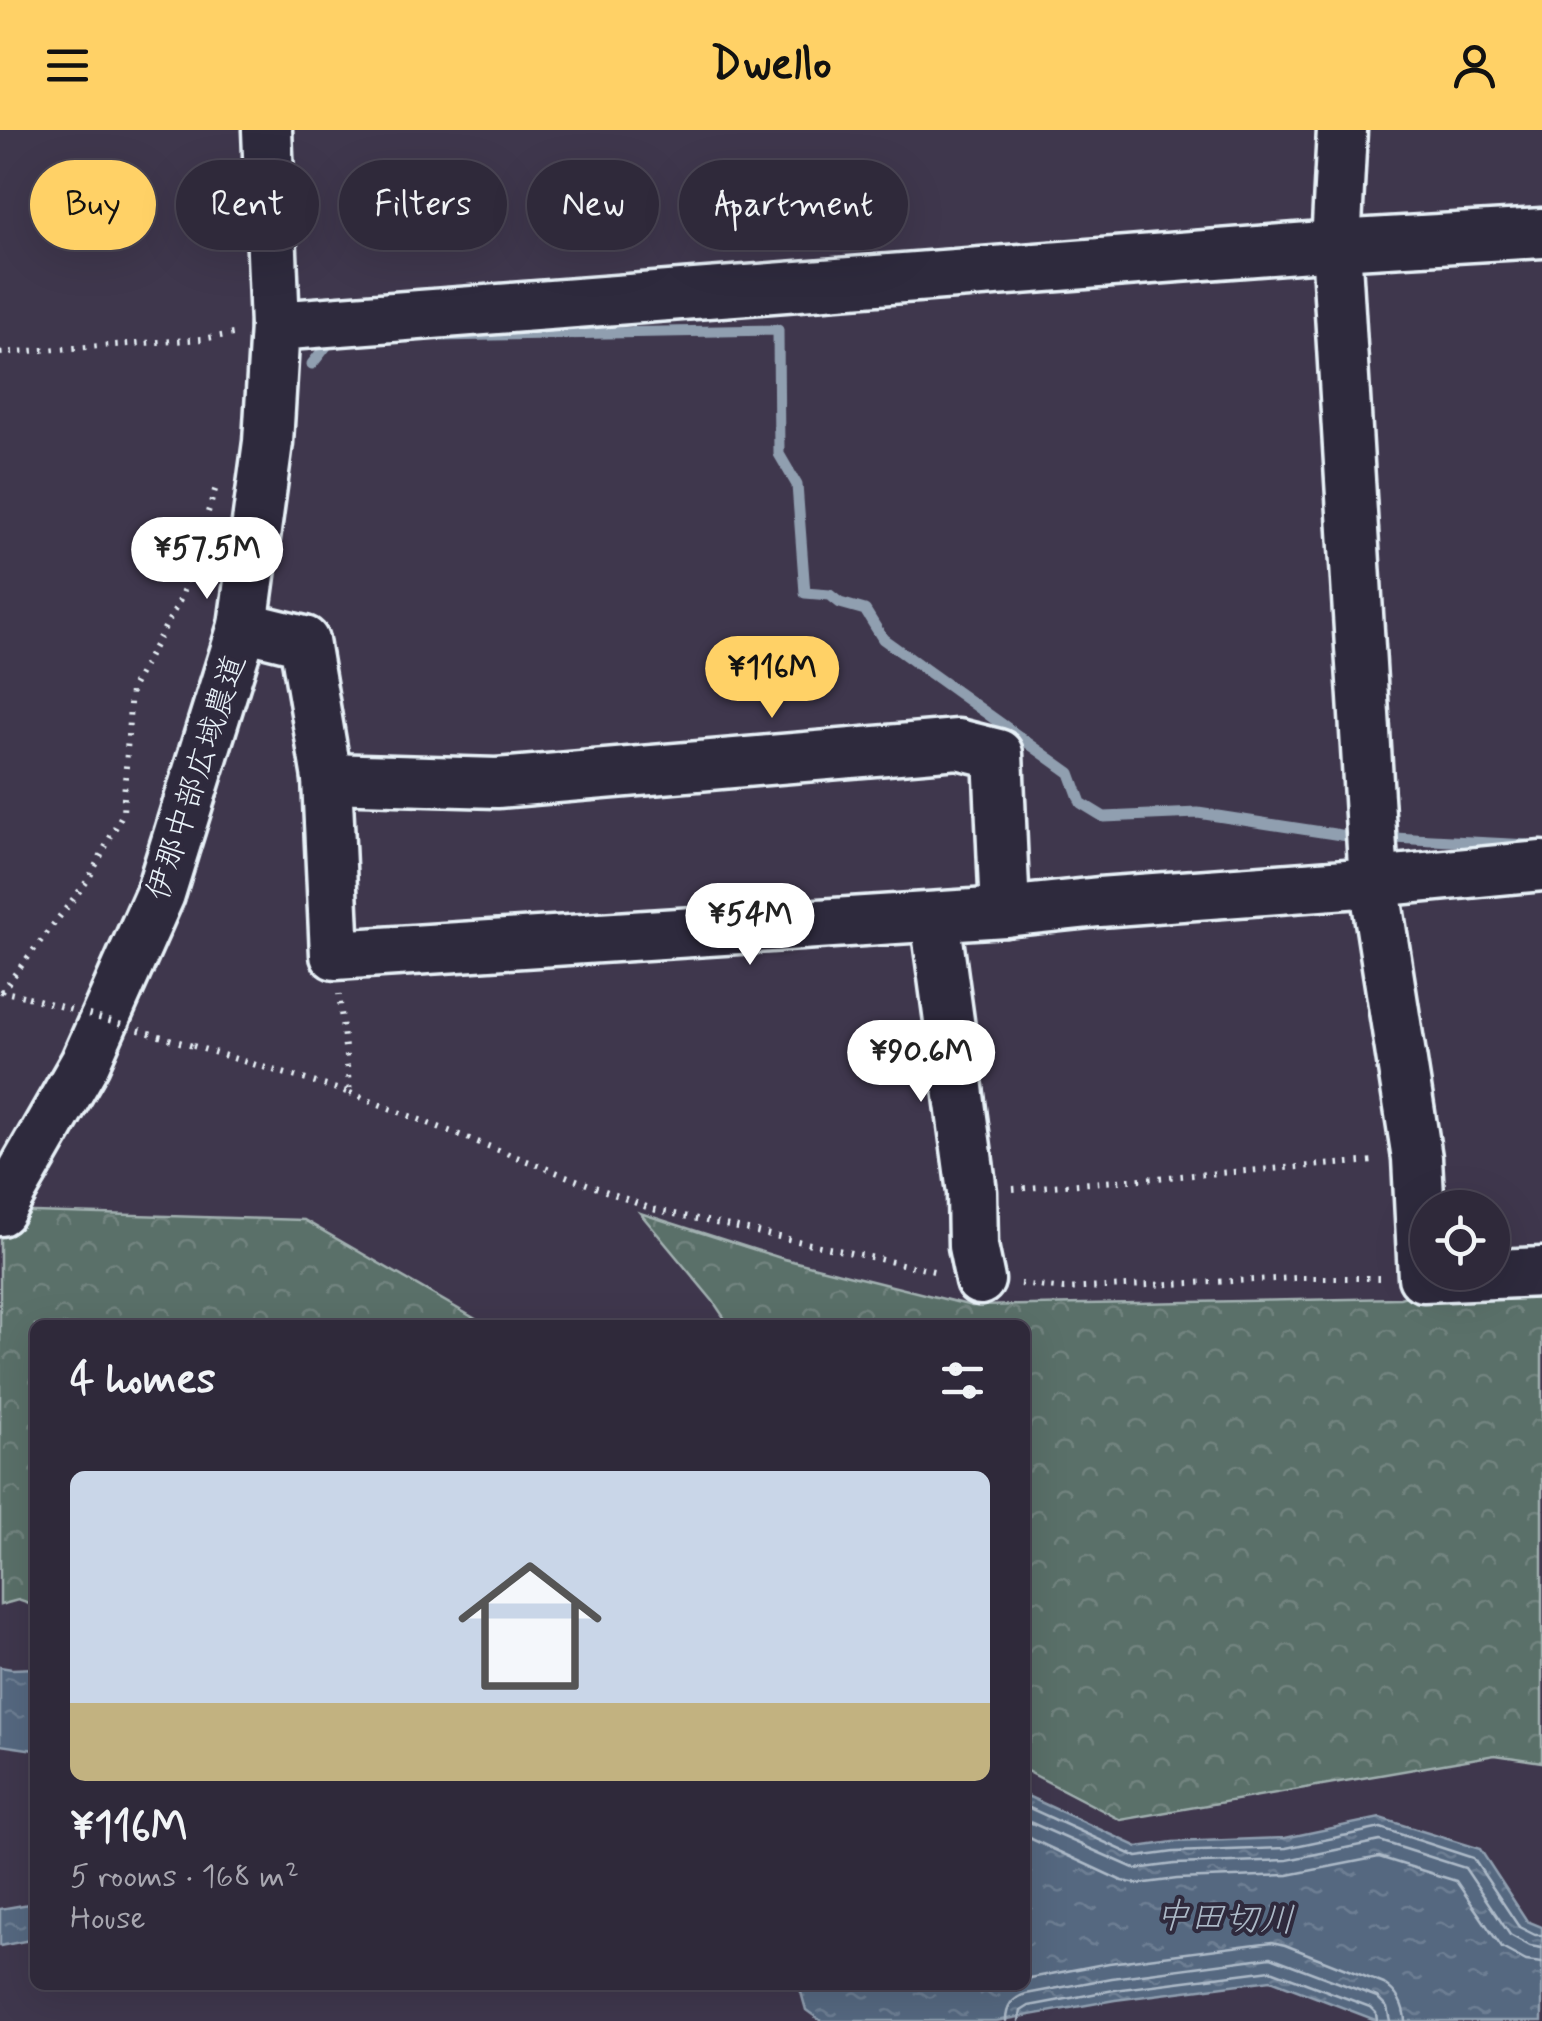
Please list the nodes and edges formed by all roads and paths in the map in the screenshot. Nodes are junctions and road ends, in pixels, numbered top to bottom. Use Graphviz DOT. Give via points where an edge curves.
graph roads {
  1 [pos="267,130"];
  2 [pos="1342,130"];
  3 [pos="1542,233"];
  4 [pos="1336,245"];
  5 [pos="275,326"];
  6 [pos="0,353"];
  7 [pos="220,476"];
  8 [pos="243,626"];
  9 [pos="326,778"];
  10 [pos="1542,866"];
  11 [pos="1374,882"];
  12 [pos="1005,912"];
  13 [pos="934,917"];
  14 [pos="335,955"];
  15 [pos="0,992"];
  16 [pos="350,1093"];
  17 [pos="1417,1158"];
  18 [pos="1419,1190"];
  19 [pos="972,1192"];
  20 [pos="0,1211"];
  21 [pos="1542,1272"];
  22 [pos="1510,1273"];
  23 [pos="1410,1277"];
  24 [pos="980,1280"];
  1 -- 5 [label="street, 伊那中部広域農道"];
  2 -- 4 [label="street"];
  3 -- 4 [label="street"];
  4 -- 5 [label="street"];
  4 -- 11 [label="street"];
  5 -- 6 [label="path" via="202,340"];
  5 -- 8 [label="street, 伊那中部広域農道" via="268,442"];
  7 -- 15 [label="path" via="180,600 132,688 122,813 88,880"];
  8 -- 9 [label="street" via="304,641"];
  8 -- 20 [label="street, 伊那中部広域農道" via="160,894 85,1062"];
  9 -- 12 [label="street" via="497,783 958,744 998,754"];
  9 -- 14 [label="street"];
  10 -- 11 [label="street"];
  11 -- 12 [label="street"];
  11 -- 17 [label="street"];
  12 -- 13 [label="street"];
  13 -- 14 [label="street"];
  13 -- 19 [label="street"];
  14 -- 16 [label="path"];
  15 -- 16 [label="path, bridge"];
  16 -- 24 [label="path" via="652,1208"];
  17 -- 18 [label="street"];
  17 -- 19 [label="path"];
  19 -- 24 [label="street"];
  21 -- 22 [label="street"];
  23 -- 24 [label="path" via="1064,1289"];
}
